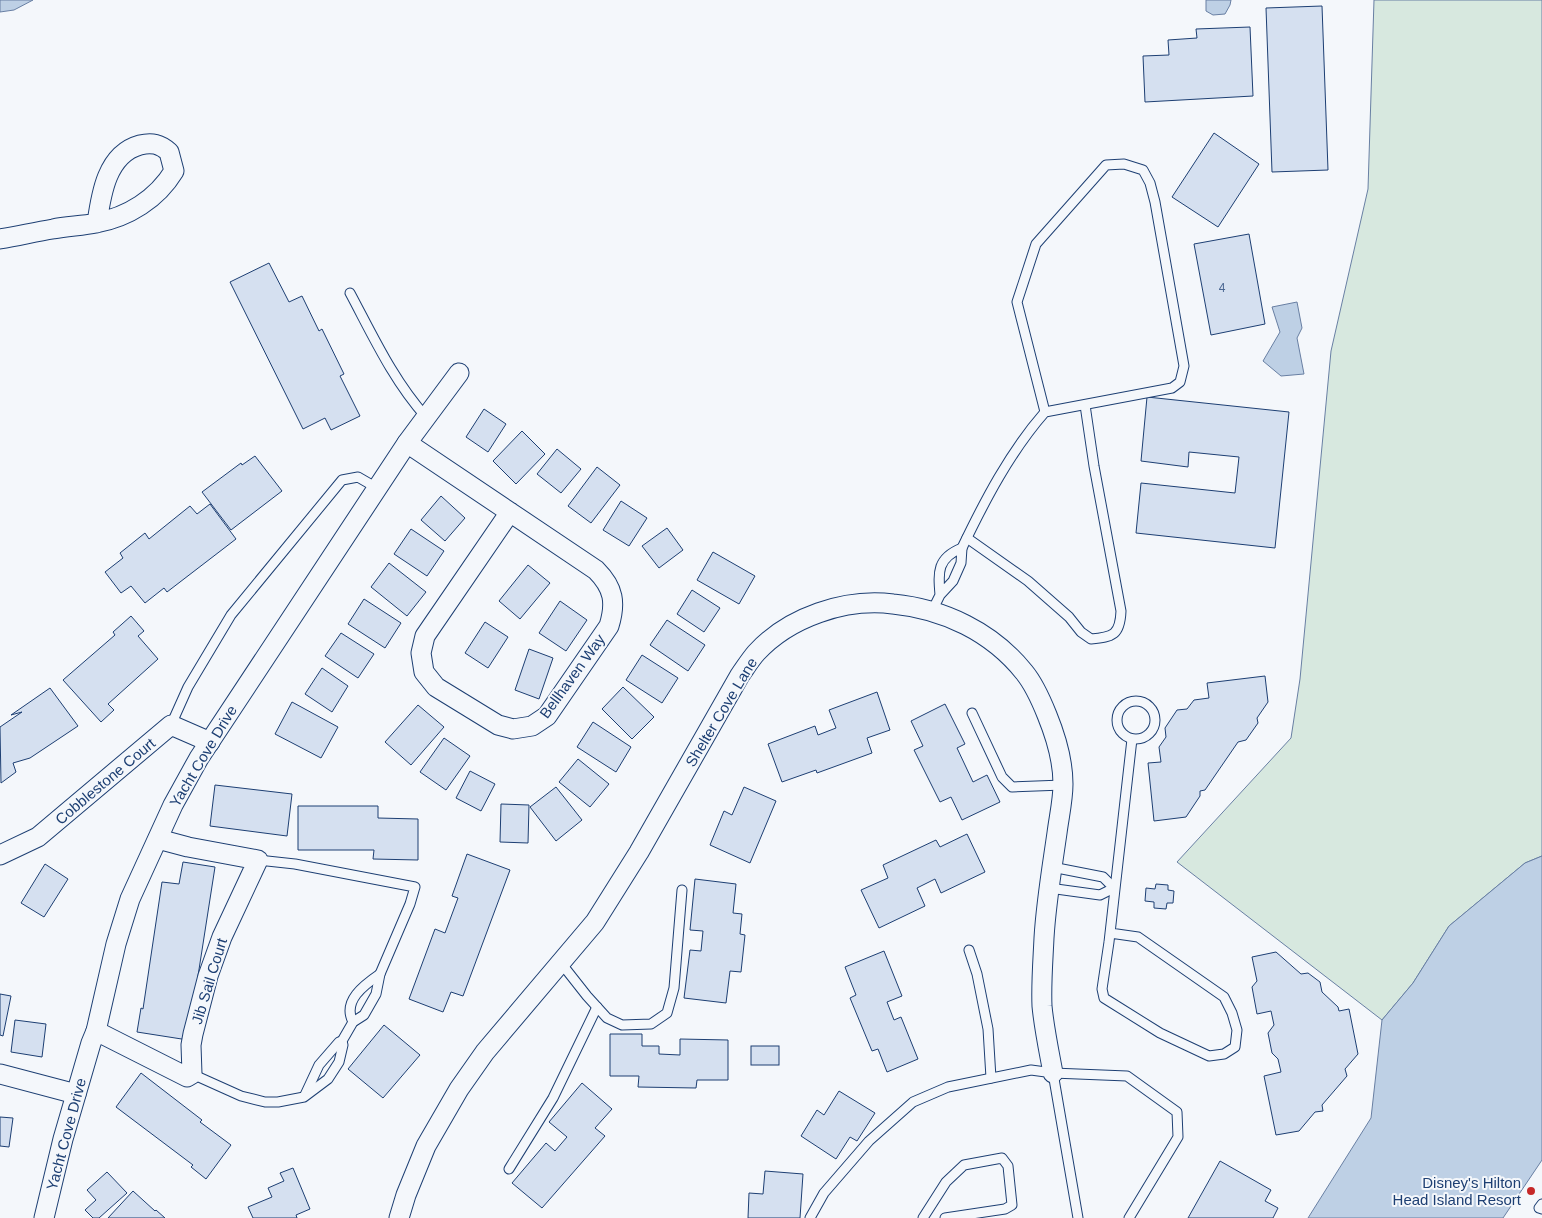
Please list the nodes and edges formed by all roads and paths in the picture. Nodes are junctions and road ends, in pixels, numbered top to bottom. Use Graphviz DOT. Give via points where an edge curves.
graph roads {
  1 [pos="97,223"];
  2 [pos="0,240"];
  3 [pos="350,293"];
  4 [pos="459,373"];
  5 [pos="1085,405"];
  6 [pos="1046,412"];
  7 [pos="426,417"];
  8 [pos="407,443"];
  9 [pos="377,488"];
  10 [pos="510,512"];
  11 [pos="966,538"];
  12 [pos="962,548"];
  13 [pos="936,603"];
  14 [pos="972,713"];
  15 [pos="172,724"];
  16 [pos="1132,739"];
  17 [pos="210,742"];
  18 [pos="1063,785"];
  19 [pos="158,839"];
  20 [pos="0,855"];
  21 [pos="258,860"];
  22 [pos="1052,867"];
  23 [pos="1049,888"];
  24 [pos="1114,888"];
  25 [pos="682,890"];
  26 [pos="1110,933"];
  27 [pos="969,950"];
  28 [pos="560,963"];
  29 [pos="380,974"];
  30 [pos="597,1007"];
  31 [pos="352,1022"];
  32 [pos="96,1030"];
  33 [pos="342,1040"];
  34 [pos="1053,1073"];
  35 [pos="0,1074"];
  36 [pos="192,1074"];
  37 [pos="991,1078"];
  38 [pos="76,1094"];
  39 [pos="304,1097"];
  40 [pos="509,1169"];
  41 [pos="1542,1204"];
  42 [pos="1542,1210"];
  43 [pos="44,1218"];
  44 [pos="400,1218"];
  45 [pos="810,1218"];
  46 [pos="923,1218"];
  47 [pos="945,1218"];
  48 [pos="1078,1218"];
  49 [pos="1129,1218"];
  1 -- 1 [label="street" via="148,202 174,170 169,152 149,143 128,149 108,176"];
  1 -- 2 [label="street"];
  3 -- 7 [label="lane" via="392,373"];
  4 -- 7 [label="street, Yacht Cove Drive"];
  5 -- 6 [label="lane"];
  5 -- 6 [label="lane" via="1172,388 1180,382 1184,366 1150,183 1143,170 1124,164 1106,165 1036,244 1024,277 1017,302"];
  5 -- 11 [label="lane" via="1121,611 1116,633 1106,638 1091,639 1028,580"];
  6 -- 11 [label="lane" via="1015,451"];
  7 -- 8 [label="street, Yacht Cove Drive"];
  8 -- 9 [label="street, Yacht Cove Drive"];
  8 -- 10 [label="street, Bellhaven Way"];
  9 -- 15 [label="lane" via="358,477 342,480 231,614 188,687"];
  9 -- 17 [label="street, Yacht Cove Drive"];
  10 -- 10 [label="street, Bellhaven Way" via="596,570 608,585 614,602 609,626 547,716 532,726 514,729 498,725 436,687 424,672 421,654 424,636"];
  11 -- 12 [label="lane"];
  12 -- 13 [label="lane" via="961,563 953,582"];
  12 -- 13 [label="lane" via="950,553 938,572"];
  13 -- 18 [label="street, Shelter Cove Lane" via="1002,648 1024,672 1038,693 1054,732"];
  13 -- 28 [label="street, Shelter Cove Lane" via="865,603 816,614 783,630 755,654 605,906"];
  14 -- 18 [label="lane" via="1002,777 1012,788"];
  15 -- 17 [label="street"];
  15 -- 20 [label="street, Cobblestone Court" via="38,837"];
  16 -- 16 [label="lane" via="1150,733 1155,721 1151,709 1140,702 1124,705 1117,716 1121,733"];
  16 -- 24 [label="lane"];
  17 -- 19 [label="street, Yacht Cove Drive" via="188,777"];
  18 -- 22 [label="street, Shelter Cove Lane"];
  19 -- 21 [label="street"];
  19 -- 32 [label="street, Yacht Cove Drive" via="127,908"];
  21 -- 29 [label="lane" via="415,887"];
  21 -- 36 [label="street, Jib Sail Court" via="222,937 208,976 191,1045"];
  22 -- 23 [label="street, Shelter Cove Lane"];
  22 -- 24 [label="lane" via="1102,877"];
  23 -- 24 [label="lane" via="1100,895"];
  23 -- 34 [label="street, Shelter Cove Lane" via="1042,1006"];
  24 -- 26 [label="lane"];
  25 -- 30 [label="lane" via="674,988 667,1013 651,1024 622,1025"];
  26 -- 26 [label="lane" via="1102,989 1104,998 1160,1033 1209,1056 1224,1054 1235,1047 1237,1030 1224,997 1138,937"];
  27 -- 37 [label="lane" via="988,1030"];
  28 -- 30 [label="lane"];
  28 -- 44 [label="street, Shelter Cove Lane" via="485,1052 459,1089 426,1146"];
  29 -- 31 [label="lane" via="376,994 364,1014"];
  29 -- 31 [label="lane" via="358,992 349,1008"];
  30 -- 40 [label="lane" via="553,1098"];
  31 -- 33 [label="lane"];
  32 -- 36 [label="street" via="187,1076"];
  32 -- 38 [label="street, Yacht Cove Drive"];
  33 -- 39 [label="lane" via="319,1065"];
  33 -- 39 [label="lane" via="335,1069"];
  34 -- 37 [label="lane" via="1031,1070"];
  34 -- 48 [label="lane"];
  34 -- 49 [label="lane" via="1127,1076 1177,1112 1178,1137"];
  35 -- 38 [label="street"];
  36 -- 39 [label="lane" via="241,1096 265,1102"];
  37 -- 45 [label="lane" via="948,1087 913,1102 869,1141 824,1193"];
  38 -- 43 [label="street, Yacht Cove Drive"];
  41 -- 42 [label="lane" via="1539,1208"];
  46 -- 47 [label="lane" via="946,1182 964,1165 1002,1158 1008,1166 1012,1205 1005,1209"];
}
